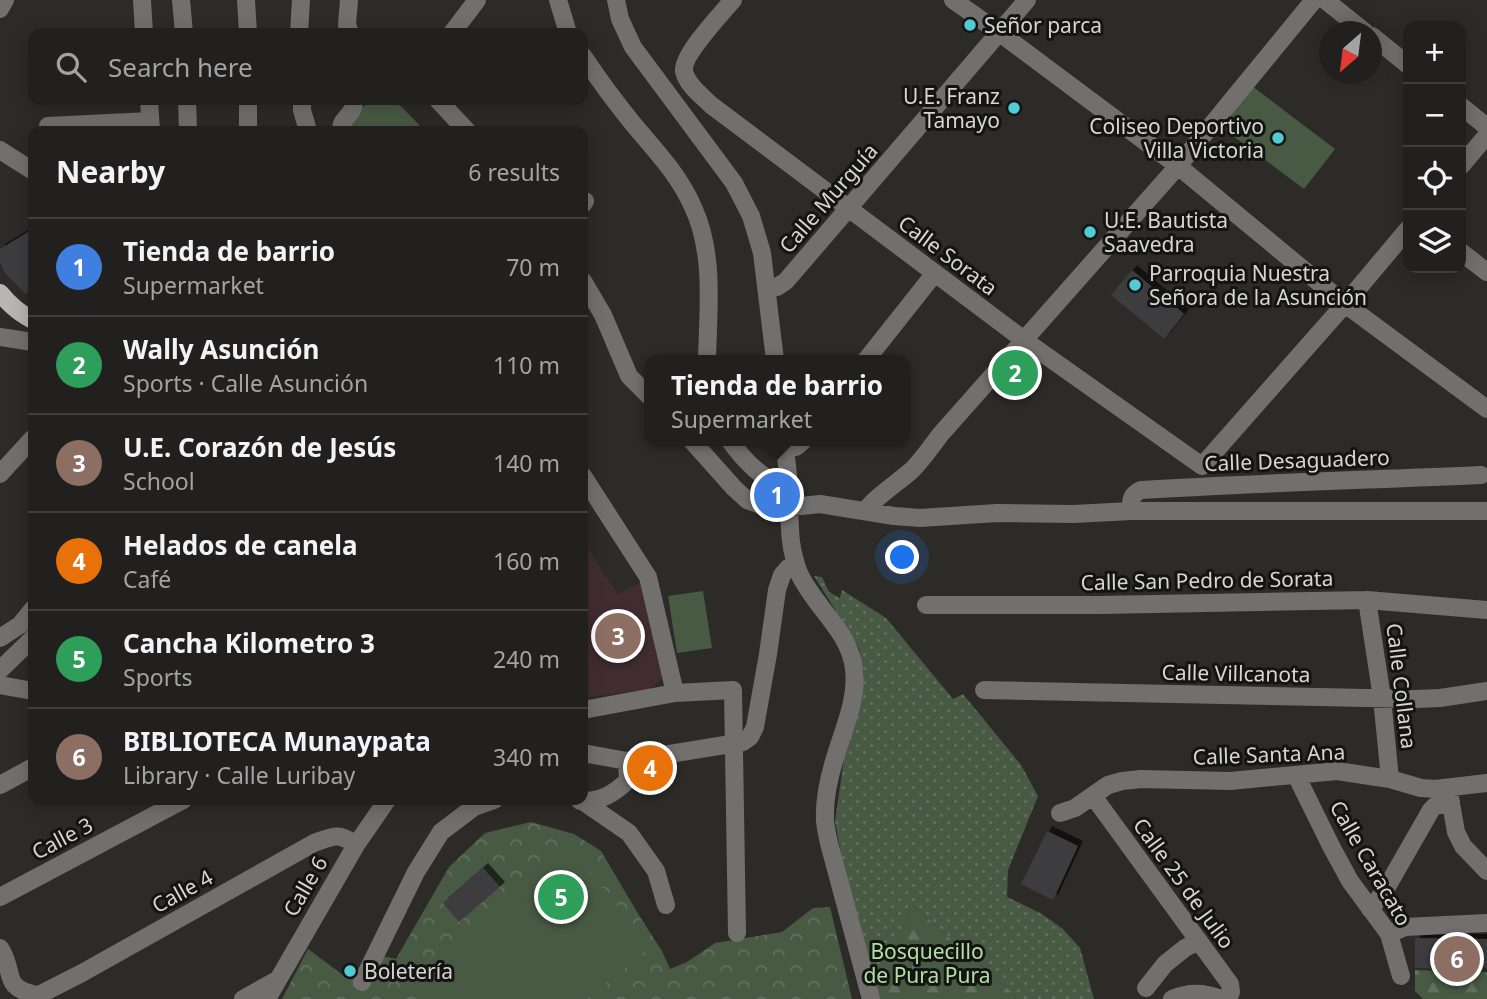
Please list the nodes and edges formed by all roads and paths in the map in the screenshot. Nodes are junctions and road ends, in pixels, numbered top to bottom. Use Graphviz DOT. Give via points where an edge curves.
graph roads {
  1 [pos="5,0"];
  2 [pos="142,0"];
  3 [pos="181,0"];
  4 [pos="246,0"];
  5 [pos="301,0"];
  6 [pos="349,0"];
  7 [pos="477,0"];
  8 [pos="548,0"];
  9 [pos="558,0"];
  10 [pos="616,0"];
  11 [pos="733,0"];
  12 [pos="953,0"];
  13 [pos="1027,0"];
  14 [pos="1314,0"];
  15 [pos="1325,0"];
  16 [pos="0,9"];
  17 [pos="1351,21"];
  18 [pos="565,27"];
  19 [pos="144,28"];
  20 [pos="184,28"];
  21 [pos="248,28"];
  22 [pos="299,28"];
  23 [pos="348,28"];
  24 [pos="456,28"];
  25 [pos="1000,33"];
  26 [pos="1382,45"];
  27 [pos="1403,61"];
  28 [pos="588,63"];
  29 [pos="149,105"];
  30 [pos="187,105"];
  31 [pos="248,105"];
  32 [pos="302,105"];
  33 [pos="354,105"];
  34 [pos="443,105"];
  35 [pos="1466,110"];
  36 [pos="48,126"];
  37 [pos="151,126"];
  38 [pos="187,126"];
  39 [pos="248,126"];
  40 [pos="307,126"];
  41 [pos="341,126"];
  42 [pos="462,126"];
  43 [pos="1487,127"];
  44 [pos="1487,135"];
  45 [pos="0,150"];
  46 [pos="1466,160"];
  47 [pos="1178,166"];
  48 [pos="28,168"];
  49 [pos="848,209"];
  50 [pos="1403,235"];
  51 [pos="1466,256"];
  52 [pos="1487,272"];
  53 [pos="935,273"];
  54 [pos="767,288"];
  55 [pos="588,290"];
  56 [pos="3,297"];
  57 [pos="1345,304"];
  58 [pos="28,307"];
  59 [pos="28,318"];
  60 [pos="0,337"];
  61 [pos="1024,340"];
  62 [pos="28,341"];
  63 [pos="707,355"];
  64 [pos="774,355"];
  65 [pos="870,355"];
  66 [pos="644,391"];
  67 [pos="1487,409"];
  68 [pos="28,443"];
  69 [pos="696,446"];
  70 [pos="734,446"];
  71 [pos="785,446"];
  72 [pos="3,469"];
  73 [pos="1485,475"];
  74 [pos="588,484"];
  75 [pos="789,488"];
  76 [pos="790,507"];
  77 [pos="866,511"];
  78 [pos="1487,511"];
  79 [pos="1131,512"];
  80 [pos="796,564"];
  81 [pos="1367,600"];
  82 [pos="926,605"];
  83 [pos="1487,610"];
  84 [pos="28,615"];
  85 [pos="0,638"];
  86 [pos="28,643"];
  87 [pos="0,670"];
  88 [pos="0,686"];
  89 [pos="28,690"];
  90 [pos="984,691"];
  91 [pos="1487,691"];
  92 [pos="675,693"];
  93 [pos="1382,698"];
  94 [pos="588,709"];
  95 [pos="734,744"];
  96 [pos="588,753"];
  97 [pos="627,761"];
  98 [pos="28,770"];
  99 [pos="1296,775"];
  100 [pos="1390,779"];
  101 [pos="1487,783"];
  102 [pos="0,785"];
  103 [pos="1450,795"];
  104 [pos="1093,796"];
  105 [pos="588,801"];
  106 [pos="174,805"];
  107 [pos="384,805"];
  108 [pos="480,805"];
  109 [pos="585,805"];
  110 [pos="1060,813"];
  111 [pos="356,845"];
  112 [pos="1487,871"];
  113 [pos="0,897"];
  114 [pos="666,905"];
  115 [pos="1370,909"];
  116 [pos="1487,923"];
  117 [pos="737,933"];
  118 [pos="1389,934"];
  119 [pos="1199,941"];
  120 [pos="0,948"];
  121 [pos="1401,976"];
  122 [pos="277,980"];
  123 [pos="362,982"];
  124 [pos="1146,988"];
  125 [pos="34,997"];
  126 [pos="243,999"];
  127 [pos="267,999"];
  128 [pos="871,999"];
  129 [pos="1172,999"];
  130 [pos="1221,999"];
  131 [pos="1228,999"];
  1 -- 16 [label="street"];
  2 -- 19 [label="street"];
  3 -- 20 [label="street"];
  4 -- 21 [label="street"];
  5 -- 22 [label="street"];
  6 -- 23 [label="street"];
  7 -- 24 [label="street"];
  8 -- 18 [label="street"];
  9 -- 18 [label="street"];
  10 -- 54 [label="street" via="633,47 744,200 762,253"];
  11 -- 49 [label="street, Calle Sorata" via="690,52 684,64 690,84 710,105"];
  12 -- 25 [label="street"];
  13 -- 25 [label="street, Calle Murguía"];
  14 -- 47 [label="street"];
  15 -- 17 [label="street"];
  25 -- 47 [label="street"];
  25 -- 49 [label="street, Calle Murguía"];
  26 -- 27 [label="street"];
  28 -- 63 [label="street" via="669,165 694,207 706,254"];
  29 -- 37 [label="street"];
  30 -- 38 [label="street"];
  31 -- 39 [label="street"];
  32 -- 40 [label="street"];
  33 -- 41 [label="street"];
  34 -- 42 [label="street"];
  35 -- 43 [label="street"];
  36 -- 37 [label="street"];
  44 -- 46 [label="street"];
  45 -- 48 [label="street"];
  47 -- 57 [label="street"];
  47 -- 61 [label="street"];
  49 -- 53 [label="street, Calle Sorata"];
  49 -- 54 [label="street, Calle Murguía" via="786,281"];
  50 -- 57 [label="street"];
  51 -- 52 [label="street"];
  53 -- 61 [label="street, Calle Sorata"];
  53 -- 65 [label="street"];
  54 -- 64 [label="street"];
  55 -- 66 [label="street" via="629,376"];
  56 -- 58 [label="main road"];
  56 -- 59 [label="main road"];
  57 -- 61 [label="street, Calle Sorata" via="1202,466"];
  57 -- 67 [label="street"];
  60 -- 62 [label="street"];
  61 -- 77 [label="street" via="914,468 869,503"];
  68 -- 72 [label="street"];
  69 -- 76 [label="street" via="747,500 772,509"];
  70 -- 75 [label="street" via="764,477"];
  71 -- 75 [label="street"];
  73 -- 79 [label="street, Calle Desaguadero" via="1140,490 1131,497"];
  74 -- 92 [label="street" via="648,577"];
  75 -- 76 [label="street"];
  76 -- 77 [label="street" via="820,504"];
  76 -- 80 [label="street"];
  77 -- 79 [label="street" via="920,518"];
  78 -- 79 [label="street"];
  80 -- 95 [label="street" via="782,575 776,590 755,727 743,743"];
  80 -- 128 [label="street" via="852,658 855,685 832,773 825,824"];
  81 -- 82 [label="street, Calle San Pedro de Sorata"];
  81 -- 83 [label="street, Calle San Pedro de Sorata"];
  81 -- 93 [label="street, Calle Collana"];
  84 -- 85 [label="street"];
  86 -- 87 [label="street"];
  88 -- 89 [label="street"];
  90 -- 93 [label="street, Calle Villcanota"];
  91 -- 93 [label="street, Calle Villcanota" via="1440,698"];
  92 -- 94 [label="street"];
  92 -- 95 [label="street" via="733,690"];
  93 -- 100 [label="street, Calle Collana"];
  95 -- 97 [label="street"];
  95 -- 117 [label="street"];
  96 -- 97 [label="street"];
  97 -- 105 [label="street" via="628,780 616,792"];
  98 -- 102 [label="street"];
  99 -- 100 [label="street, Calle Santa Ana" via="1337,771"];
  99 -- 104 [label="street, Calle Santa Ana" via="1230,782 1122,780"];
  99 -- 115 [label="street, Calle Caracato" via="1350,881"];
  100 -- 103 [label="street, Calle Santa Ana"];
  101 -- 103 [label="street, Calle Santa Ana"];
  103 -- 112 [label="street" via="1456,832"];
  103 -- 115 [label="street" via="1431,810"];
  104 -- 110 [label="street, Calle Santa Ana"];
  104 -- 119 [label="street, Calle 25 de Julio"];
  106 -- 113 [label="street, Calle 3"];
  107 -- 111 [label="street, Calle 6"];
  108 -- 123 [label="street" via="441,832"];
  109 -- 114 [label="street" via="629,833 656,871"];
  111 -- 122 [label="street, Calle 6"];
  111 -- 125 [label="street, Calle 4" via="344,836 314,843"];
  115 -- 118 [label="street, Calle Caracato"];
  116 -- 118 [label="street" via="1405,928"];
  118 -- 121 [label="street, Calle Caracato"];
  119 -- 124 [label="street" via="1165,964"];
  119 -- 131 [label="street, Calle 25 de Julio" via="1230,984"];
  120 -- 125 [label="street" via="14,988"];
  122 -- 126 [label="street"];
  122 -- 127 [label="street, Calle 6"];
  129 -- 130 [label="street" via="1187,993"];
}
